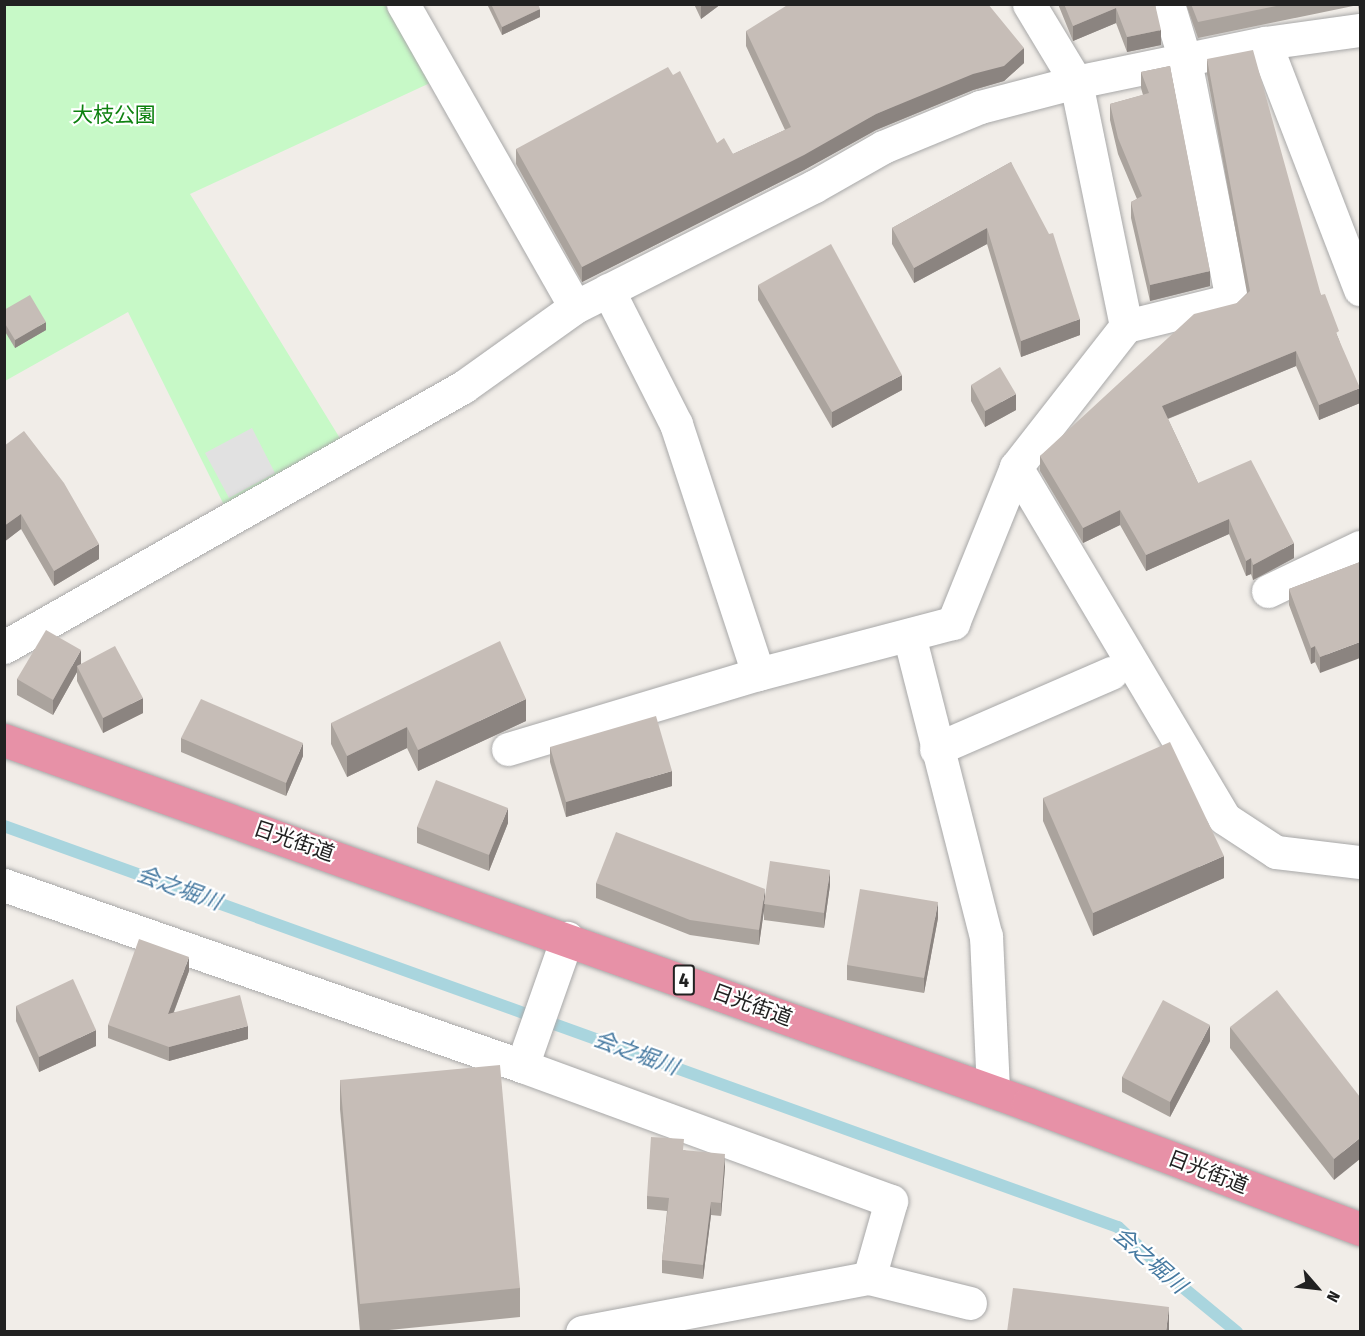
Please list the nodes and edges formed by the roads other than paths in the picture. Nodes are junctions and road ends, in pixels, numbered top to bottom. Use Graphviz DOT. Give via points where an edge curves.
graph roads {
  1 [pos="403,4"];
  2 [pos="1029,4"];
  3 [pos="1168,4"];
  4 [pos="1360,30"];
  5 [pos="1264,43"];
  6 [pos="1185,60"];
  7 [pos="1076,82"];
  8 [pos="1360,289"];
  9 [pos="608,290"];
  10 [pos="575,307"];
  11 [pos="1126,326"];
  12 [pos="1017,467"];
  13 [pos="1360,548"];
  14 [pos="1268,591"];
  15 [pos="909,635"];
  16 [pos="4,647"];
  17 [pos="1111,673"];
  18 [pos="758,674"];
  19 [pos="4,740"];
  20 [pos="508,748"];
  21 [pos="936,749"];
  22 [pos="1360,862"];
  23 [pos="4,885"];
  24 [pos="567,938"];
  25 [pos="525,1059"];
  26 [pos="993,1091"];
  27 [pos="1360,1229"];
  28 [pos="869,1278"];
  29 [pos="970,1303"];
  30 [pos="582,1332"];
  1 -- 10 [label="street"];
  2 -- 7 [label="street"];
  3 -- 6 [label="street"];
  4 -- 5 [label="street"];
  5 -- 6 [label="street"];
  5 -- 8 [label="street"];
  6 -- 7 [label="street"];
  6 -- 11 [label="street" via="1232,300"];
  7 -- 9 [label="street" via="980,107 884,147"];
  7 -- 11 [label="street"];
  9 -- 10 [label="street"];
  9 -- 18 [label="street" via="676,424"];
  10 -- 16 [label="street" via="463,387 254,495"];
  11 -- 12 [label="street"];
  12 -- 15 [label="street" via="953,623"];
  12 -- 22 [label="street" via="1224,818 1276,852"];
  13 -- 14 [label="street"];
  15 -- 18 [label="street"];
  15 -- 21 [label="street"];
  17 -- 21 [label="street"];
  18 -- 20 [label="street"];
  19 -- 24 [label="highway, 日光街道 / 4"];
  21 -- 26 [label="street" via="986,936"];
  23 -- 25 [label="street"];
  24 -- 25 [label="street"];
  24 -- 26 [label="highway, 日光街道 / 4"];
  25 -- 28 [label="street" via="891,1201"];
  26 -- 27 [label="highway, 日光街道 / 4"];
  28 -- 29 [label="street"];
  28 -- 30 [label="street"];
}
